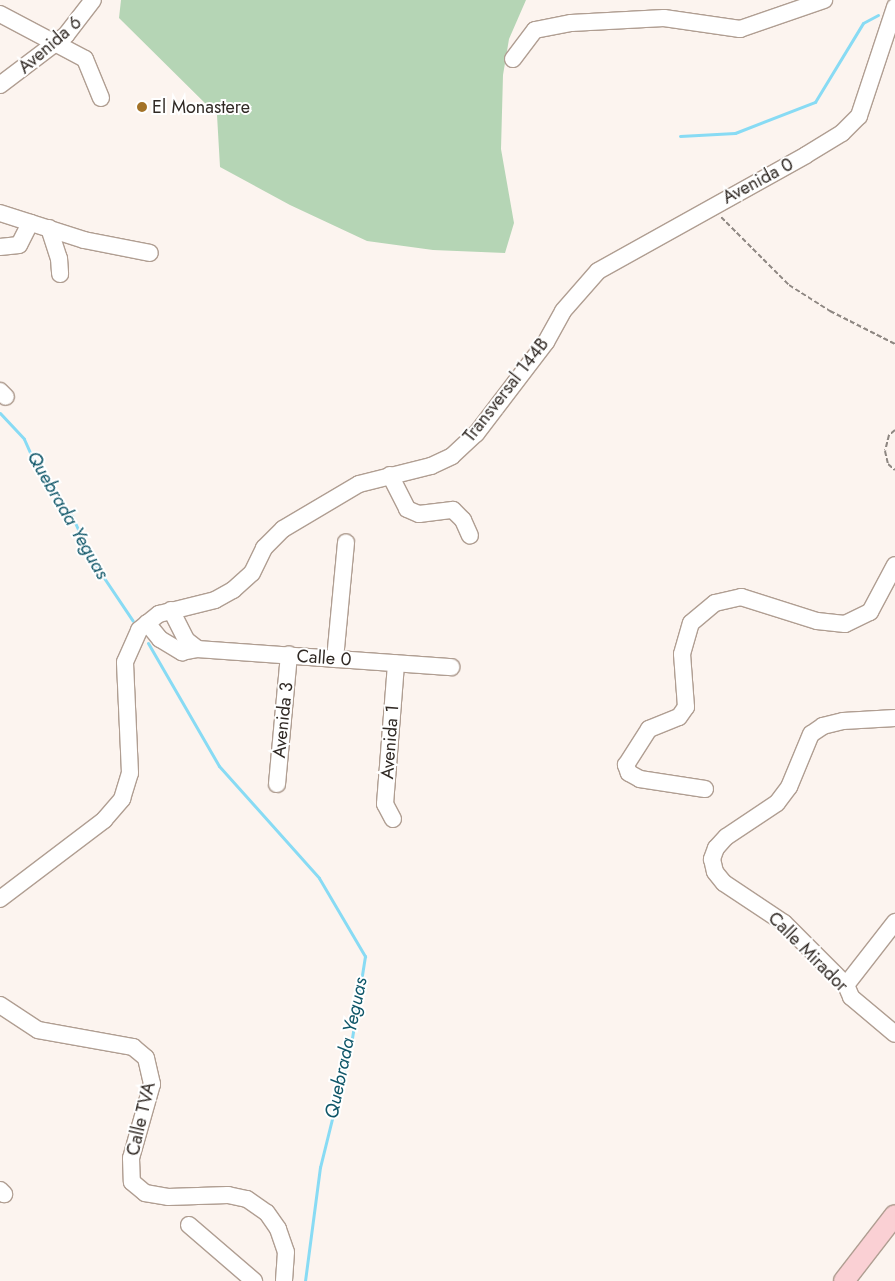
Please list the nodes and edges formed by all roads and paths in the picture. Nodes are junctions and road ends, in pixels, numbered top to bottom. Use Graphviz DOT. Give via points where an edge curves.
graph roads {
  1 [pos="93,0"];
  2 [pos="824,0"];
  3 [pos="895,7"];
  4 [pos="0,14"];
  5 [pos="55,45"];
  6 [pos="513,59"];
  7 [pos="0,85"];
  8 [pos="101,98"];
  9 [pos="716,212"];
  10 [pos="0,213"];
  11 [pos="30,223"];
  12 [pos="49,228"];
  13 [pos="0,247"];
  14 [pos="150,253"];
  15 [pos="60,274"];
  16 [pos="562,304"];
  17 [pos="895,344"];
  18 [pos="895,430"];
  19 [pos="895,470"];
  20 [pos="390,475"];
  21 [pos="470,536"];
  22 [pos="346,543"];
  23 [pos="895,565"];
  24 [pos="171,610"];
  25 [pos="147,623"];
  26 [pos="198,649"];
  27 [pos="289,655"];
  28 [pos="335,659"];
  29 [pos="396,663"];
  30 [pos="450,667"];
  31 [pos="895,718"];
  32 [pos="277,784"];
  33 [pos="705,789"];
  34 [pos="393,819"];
  35 [pos="0,900"];
  36 [pos="895,922"];
  37 [pos="846,985"];
  38 [pos="0,1005"];
  39 [pos="895,1034"];
  40 [pos="895,1215"];
  41 [pos="189,1225"];
  42 [pos="254,1281"];
  43 [pos="284,1281"];
  44 [pos="844,1281"];
  1 -- 5 [label="street, Avenida 6" via="76,25"];
  2 -- 6 [label="street" via="740,29 664,18 571,23 534,30"];
  3 -- 16 [label="street, Avenida 0" via="859,116 842,132 598,271"];
  4 -- 5 [label="street"];
  5 -- 7 [label="street, Avenida 6"];
  5 -- 8 [label="street" via="85,59"];
  9 -- 17 [label="path" via="762,262 789,285 830,311"];
  10 -- 11 [label="street"];
  11 -- 12 [label="street"];
  11 -- 13 [label="street" via="19,245"];
  12 -- 14 [label="street" via="84,240"];
  12 -- 15 [label="street" via="59,258"];
  16 -- 20 [label="street, Transversal 144B" via="546,342 470,439 452,456 431,466"];
  18 -- 19 [label="path" via="889,435 885,451 888,464"];
  20 -- 21 [label="street" via="407,509 419,514 452,510 463,520"];
  20 -- 24 [label="street, Transversal 144B" via="358,484 283,529 264,548 252,573 233,590 216,600"];
  22 -- 28 [label="street"];
  23 -- 33 [label="street" via="870,612 846,624 817,621 741,597 714,603 691,623 682,654 686,707 679,717 649,729 626,765 630,773 640,779"];
  24 -- 25 [label="street, Transversal 144B"];
  24 -- 26 [label="street" via="186,640"];
  25 -- 26 [label="street, Calle 0" via="170,646 182,652"];
  25 -- 35 [label="street, Transversal 144B" via="133,640 125,662 130,773 122,799 104,820"];
  26 -- 27 [label="street, Calle 0"];
  27 -- 28 [label="street, Calle 0"];
  27 -- 32 [label="street, Avenida 3"];
  28 -- 29 [label="street, Calle 0"];
  29 -- 30 [label="street, Calle 0"];
  29 -- 34 [label="street, Avenida 1" via="386,804"];
  31 -- 37 [label="street, Calle Mirador" via="843,721 823,726 811,734 789,787 778,803 726,837 716,848 712,859 715,872 724,883 784,923"];
  36 -- 37 [label="street"];
  37 -- 39 [label="street, Calle Mirador" via="851,997"];
  38 -- 43 [label="street, Calle TVA" via="38,1030 133,1047 146,1058 152,1084 131,1158 132,1182 145,1193 228,1195 247,1199 267,1213 278,1229 286,1252"];
  40 -- 44 [label="main road"];
  41 -- 42 [label="street"];
}
